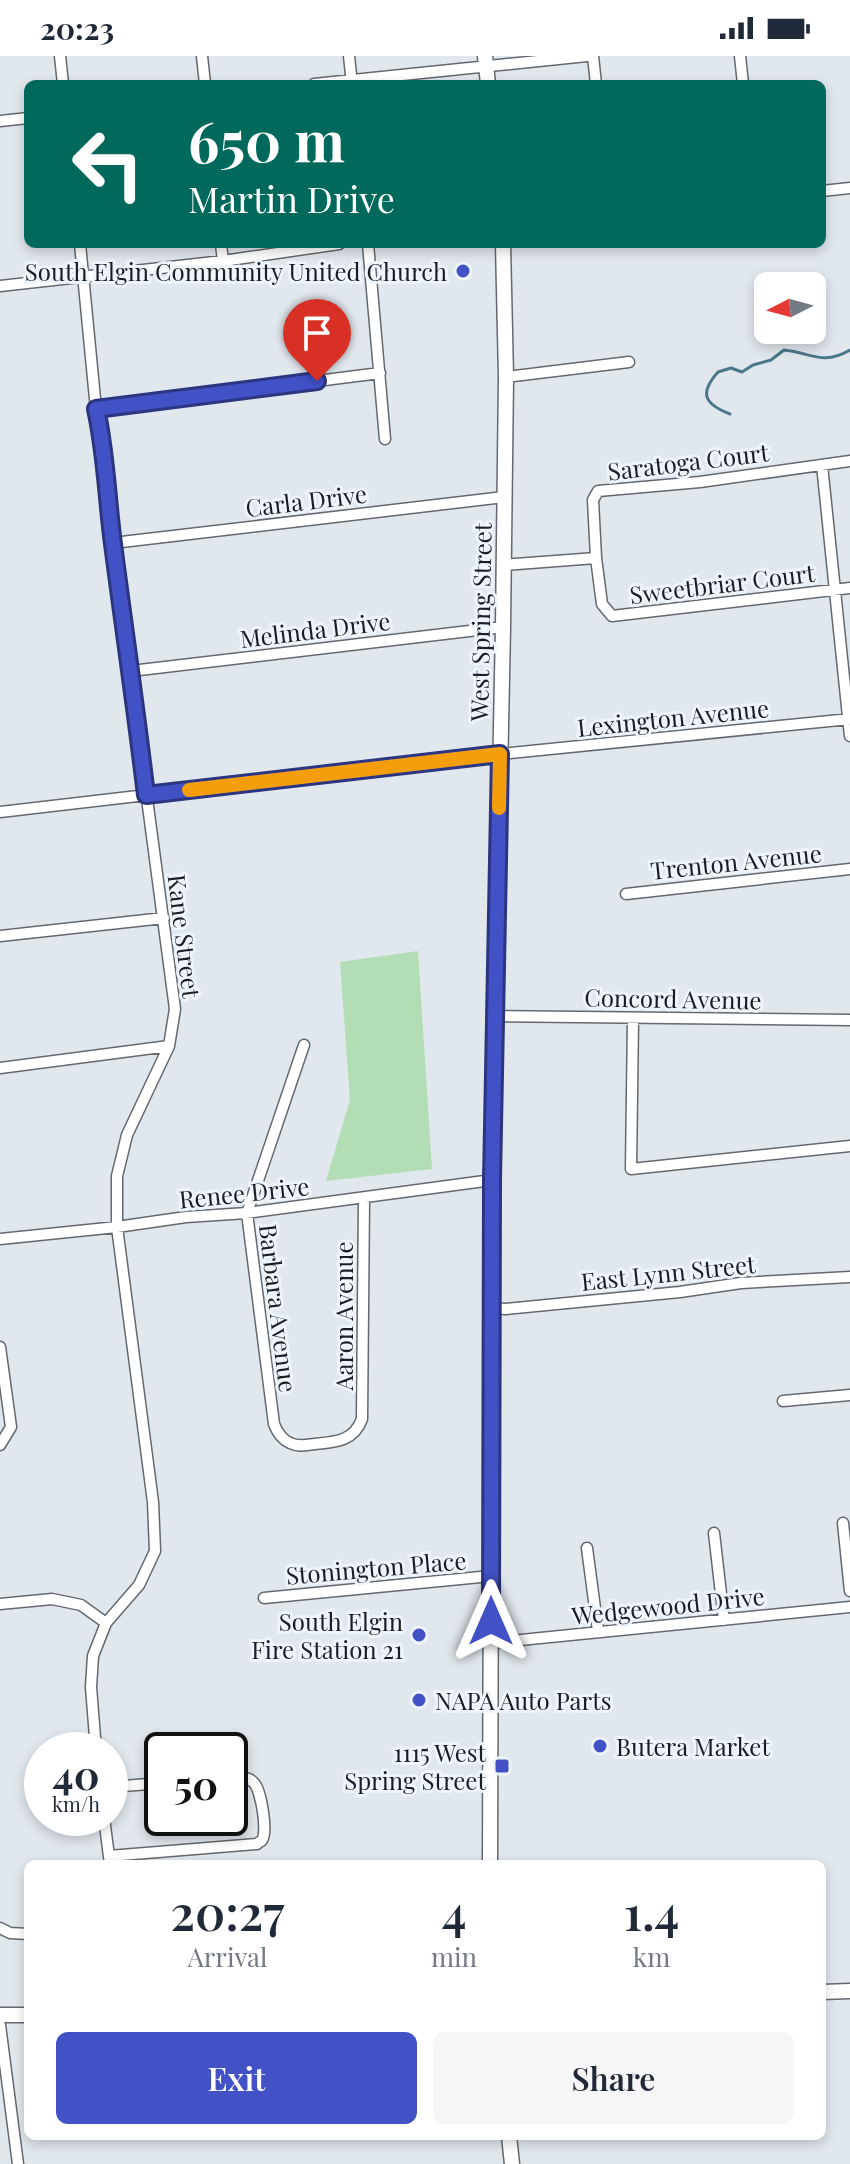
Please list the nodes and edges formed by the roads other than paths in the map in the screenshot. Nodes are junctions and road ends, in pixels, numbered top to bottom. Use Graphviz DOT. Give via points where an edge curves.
graph roads {
  1 [pos="60,56"];
  2 [pos="202,56"];
  3 [pos="349,56"];
  4 [pos="590,56"];
  5 [pos="740,56"];
  6 [pos="486,61"];
  7 [pos="63,80"];
  8 [pos="205,80"];
  9 [pos="352,80"];
  10 [pos="365,80"];
  11 [pos="595,80"];
  12 [pos="743,80"];
  13 [pos="24,118"];
  14 [pos="0,121"];
  15 [pos="850,188"];
  16 [pos="826,191"];
  17 [pos="80,248"];
  18 [pos="221,248"];
  19 [pos="312,248"];
  20 [pos="368,248"];
  21 [pos="503,248"];
  22 [pos="223,261"];
  23 [pos="83,277"];
  24 [pos="0,286"];
  25 [pos="629,362"];
  26 [pos="380,373"];
  27 [pos="506,377"];
  28 [pos="96,409"];
  29 [pos="385,439"];
  30 [pos="850,461"];
  31 [pos="822,465"];
  32 [pos="504,497"];
  33 [pos="113,543"];
  34 [pos="596,558"];
  35 [pos="503,565"];
  36 [pos="850,588"];
  37 [pos="835,590"];
  38 [pos="503,627"];
  39 [pos="131,671"];
  40 [pos="849,719"];
  41 [pos="850,736"];
  42 [pos="500,754"];
  43 [pos="146,795"];
  44 [pos="0,812"];
  45 [pos="850,869"];
  46 [pos="626,894"];
  47 [pos="164,918"];
  48 [pos="0,936"];
  49 [pos="496,1016"];
  50 [pos="633,1019"];
  51 [pos="850,1020"];
  52 [pos="304,1045"];
  53 [pos="169,1046"];
  54 [pos="0,1068"];
  55 [pos="850,1146"];
  56 [pos="492,1180"];
  57 [pos="364,1198"];
  58 [pos="247,1213"];
  59 [pos="117,1227"];
  60 [pos="0,1239"];
  61 [pos="850,1277"];
  62 [pos="491,1308"];
  63 [pos="0,1347"];
  64 [pos="850,1395"];
  65 [pos="783,1401"];
  66 [pos="283,1439"];
  67 [pos="0,1445"];
  68 [pos="843,1523"];
  69 [pos="714,1533"];
  70 [pos="587,1548"];
  71 [pos="491,1576"];
  72 [pos="850,1591"];
  73 [pos="264,1598"];
  74 [pos="0,1604"];
  75 [pos="850,1607"];
  76 [pos="724,1620"];
  77 [pos="106,1623"];
  78 [pos="598,1631"];
  79 [pos="491,1643"];
  80 [pos="95,1732"];
  81 [pos="248,1779"];
  82 [pos="106,1836"];
  83 [pos="109,1860"];
  84 [pos="490,1860"];
  85 [pos="0,1928"];
  86 [pos="24,1934"];
  87 [pos="850,1991"];
  88 [pos="826,1992"];
  89 [pos="0,2015"];
  90 [pos="24,2015"];
  91 [pos="0,2025"];
  92 [pos="509,2140"];
  93 [pos="18,2164"];
  94 [pos="512,2164"];
  1 -- 7 [label="street"];
  2 -- 8 [label="street"];
  3 -- 9 [label="street"];
  4 -- 6 [label="street"];
  4 -- 11 [label="street"];
  5 -- 12 [label="street"];
  6 -- 10 [label="street"];
  13 -- 14 [label="street"];
  15 -- 16 [label="street"];
  17 -- 23 [label="street, Kane Street"];
  18 -- 22 [label="street"];
  19 -- 22 [label="street"];
  20 -- 26 [label="street"];
  21 -- 27 [label="main road, West Spring Street"];
  22 -- 23 [label="street"];
  23 -- 24 [label="street"];
  23 -- 28 [label="street, Kane Street"];
  25 -- 27 [label="street"];
  26 -- 28 [label="street"];
  26 -- 29 [label="street"];
  27 -- 32 [label="main road, West Spring Street"];
  28 -- 33 [label="street, Kane Street"];
  30 -- 31 [label="street, Saratoga Court"];
  31 -- 34 [label="street, Saratoga Court" via="598,491 593,500"];
  31 -- 37 [label="street"];
  32 -- 33 [label="street, Carla Drive"];
  32 -- 35 [label="main road, West Spring Street"];
  33 -- 39 [label="street, Kane Street"];
  34 -- 35 [label="street"];
  34 -- 37 [label="street, Sweetbriar Court" via="602,604 612,616"];
  35 -- 38 [label="main road, West Spring Street"];
  36 -- 37 [label="street, Sweetbriar Court"];
  37 -- 40 [label="street"];
  38 -- 39 [label="street, Melinda Drive"];
  38 -- 42 [label="main road, West Spring Street"];
  39 -- 43 [label="street, Kane Street"];
  40 -- 41 [label="street"];
  40 -- 42 [label="street, Lexington Avenue"];
  42 -- 43 [label="street, Lexington Avenue"];
  42 -- 49 [label="main road, West Spring Street"];
  43 -- 44 [label="street, Lexington Avenue"];
  43 -- 47 [label="street, Kane Street"];
  45 -- 46 [label="street, Trenton Avenue"];
  47 -- 48 [label="street"];
  47 -- 53 [label="street, Kane Street" via="175,1009"];
  49 -- 50 [label="street, Concord Avenue"];
  49 -- 56 [label="main road, West Spring Street"];
  50 -- 51 [label="street, Concord Avenue"];
  50 -- 55 [label="street" via="631,1169"];
  52 -- 58 [label="street, Barbara Avenue"];
  53 -- 54 [label="street"];
  53 -- 59 [label="street, Kane Street" via="127,1135 117,1176"];
  56 -- 57 [label="street, Renee Drive"];
  56 -- 62 [label="main road, West Spring Street"];
  57 -- 58 [label="street, Renee Drive"];
  57 -- 66 [label="street, Aaron Avenue" via="362,1419 355,1432 339,1441 299,1445"];
  58 -- 59 [label="street, Renee Drive"];
  58 -- 66 [label="street, Barbara Avenue" via="272,1417"];
  59 -- 60 [label="street, Renee Drive"];
  59 -- 77 [label="street, Kane Street" via="155,1551 139,1585"];
  61 -- 62 [label="street, East Lynn Street"];
  62 -- 71 [label="main road, West Spring Street"];
  63 -- 67 [label="street" via="11,1427"];
  64 -- 65 [label="street"];
  68 -- 72 [label="street"];
  69 -- 76 [label="street"];
  70 -- 78 [label="street"];
  71 -- 73 [label="street, Stonington Place"];
  71 -- 79 [label="main road, West Spring Street"];
  74 -- 77 [label="street" via="52,1599 81,1605"];
  75 -- 76 [label="street, Wedgewood Drive"];
  76 -- 78 [label="street, Wedgewood Drive"];
  77 -- 80 [label="street, Kane Street" via="93,1656"];
  78 -- 79 [label="street, Wedgewood Drive"];
  79 -- 84 [label="main road, West Spring Street"];
  81 -- 83 [label="street" via="259,1789 265,1831 257,1844"];
  82 -- 83 [label="street"];
  85 -- 86 [label="street"];
  87 -- 88 [label="main road"];
  89 -- 90 [label="main road"];
  91 -- 93 [label="street"];
  92 -- 94 [label="main road"];
}
